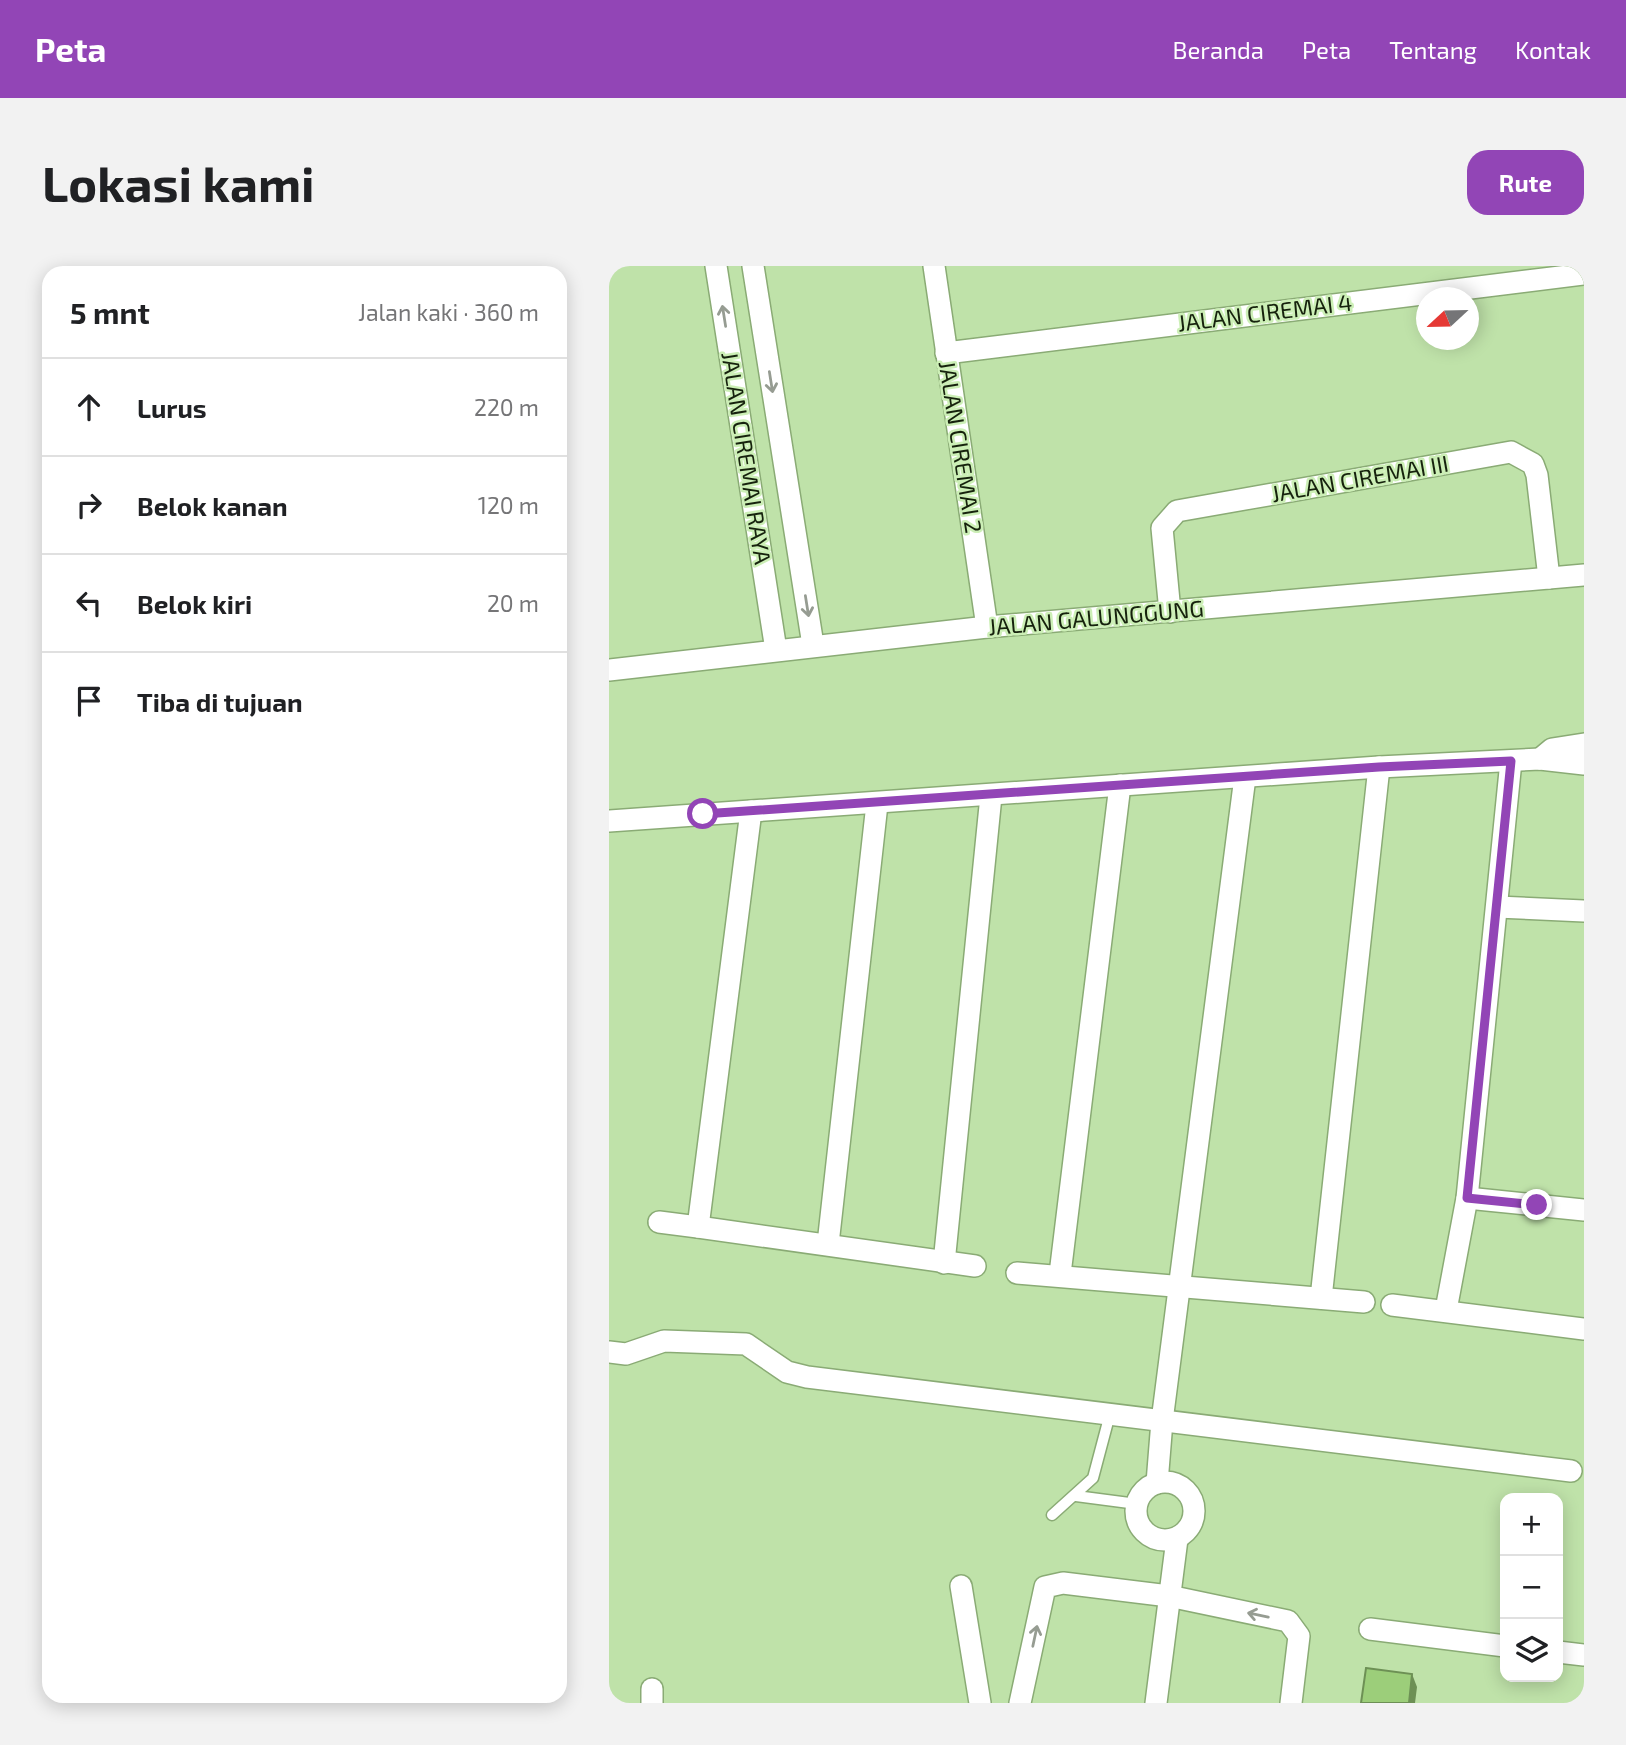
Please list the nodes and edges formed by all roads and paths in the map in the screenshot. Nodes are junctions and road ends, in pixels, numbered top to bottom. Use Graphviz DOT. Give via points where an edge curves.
graph roads {
  1 [pos="716,266"];
  2 [pos="753,266"];
  3 [pos="934,266"];
  4 [pos="1584,274"];
  5 [pos="946,353"];
  6 [pos="777,420"];
  7 [pos="741,425"];
  8 [pos="1584,575"];
  9 [pos="1549,578"];
  10 [pos="1170,612"];
  11 [pos="987,627"];
  12 [pos="813,645"];
  13 [pos="776,650"];
  14 [pos="609,670"];
  15 [pos="1584,744"];
  16 [pos="1540,759"];
  17 [pos="1511,761"];
  18 [pos="1584,764"];
  19 [pos="1379,767"];
  20 [pos="1245,776"];
  21 [pos="1120,785"];
  22 [pos="991,796"];
  23 [pos="877,804"];
  24 [pos="751,811"];
  25 [pos="609,821"];
  26 [pos="1497,906"];
  27 [pos="1584,911"];
  28 [pos="1467,1198"];
  29 [pos="1584,1210"];
  30 [pos="659,1223"];
  31 [pos="698,1227"];
  32 [pos="828,1244"];
  33 [pos="944,1263"];
  34 [pos="975,1266"];
  35 [pos="1017,1273"];
  36 [pos="1060,1274"];
  37 [pos="1181,1285"];
  38 [pos="1321,1298"];
  39 [pos="1364,1302"];
  40 [pos="1392,1305"];
  41 [pos="1446,1310"];
  42 [pos="1584,1329"];
  43 [pos="609,1352"];
  44 [pos="1109,1414"];
  45 [pos="1162,1421"];
  46 [pos="1571,1471"];
  47 [pos="1157,1482"];
  48 [pos="1076,1496"];
  49 [pos="1137,1504"];
  50 [pos="1052,1515"];
  51 [pos="1177,1539"];
  52 [pos="961,1586"];
  53 [pos="1169,1596"];
  54 [pos="1370,1629"];
  55 [pos="1500,1645"];
  56 [pos="1563,1653"];
  57 [pos="1584,1655"];
  58 [pos="980,1703"];
  59 [pos="1020,1703"];
  60 [pos="1156,1703"];
  61 [pos="1291,1703"];
  7 -- 1 [label="street, JALAN CIREMAI RAYA, one-way"];
  2 -- 6 [label="street, JALAN CIREMAI RAYA, one-way"];
  3 -- 5 [label="street, JALAN CIREMAI 2"];
  4 -- 5 [label="street, JALAN CIREMAI 4"];
  5 -- 11 [label="street, JALAN CIREMAI 2"];
  6 -- 7 [label="street"];
  6 -- 12 [label="street, JALAN CIREMAI RAYA, one-way"];
  7 -- 13 [label="street, JALAN CIREMAI RAYA"];
  8 -- 9 [label="street, JALAN GALUNGGUNG"];
  9 -- 10 [label="street, JALAN GALUNGGUNG"];
  9 -- 10 [label="street, JALAN CIREMAI III" via="1537,475 1533,464 1511,452 1177,511 1162,528"];
  10 -- 11 [label="street, JALAN GALUNGGUNG"];
  11 -- 12 [label="street, JALAN GALUNGGUNG"];
  12 -- 13 [label="street, JALAN GALUNGGUNG"];
  13 -- 14 [label="street, JALAN GALUNGGUNG"];
  15 -- 16 [label="street" via="1552,749"];
  16 -- 17 [label="street"];
  16 -- 18 [label="street"];
  17 -- 19 [label="street"];
  17 -- 26 [label="street"];
  19 -- 20 [label="street"];
  19 -- 38 [label="street"];
  20 -- 21 [label="street"];
  20 -- 37 [label="street"];
  21 -- 22 [label="street"];
  21 -- 36 [label="street"];
  22 -- 23 [label="street"];
  22 -- 33 [label="street"];
  23 -- 24 [label="street"];
  23 -- 32 [label="street"];
  24 -- 25 [label="street"];
  24 -- 31 [label="street"];
  26 -- 27 [label="street"];
  26 -- 28 [label="street"];
  28 -- 29 [label="street"];
  28 -- 41 [label="street"];
  30 -- 31 [label="street"];
  31 -- 32 [label="street"];
  32 -- 33 [label="street"];
  33 -- 34 [label="street"];
  35 -- 36 [label="street"];
  36 -- 37 [label="street"];
  37 -- 38 [label="street"];
  37 -- 45 [label="street"];
  38 -- 39 [label="street"];
  40 -- 41 [label="street"];
  41 -- 42 [label="street"];
  43 -- 44 [label="street" via="626,1354 663,1341 746,1345 787,1372 807,1377"];
  44 -- 45 [label="street"];
  44 -- 48 [label="lane" via="1093,1478"];
  45 -- 46 [label="street"];
  45 -- 47 [label="street"];
  47 -- 49 [label="street" via="1144,1490"];
  47 -- 51 [label="street" via="1175,1483 1189,1493 1195,1510 1190,1527"];
  48 -- 49 [label="lane"];
  48 -- 50 [label="lane"];
  49 -- 51 [label="street" via="1138,1520 1147,1534 1161,1540"];
  51 -- 53 [label="street"];
  52 -- 58 [label="street"];
  59 -- 53 [label="street, one-way" via="1045,1587 1063,1583"];
  53 -- 60 [label="street"];
  61 -- 53 [label="street, one-way" via="1299,1636 1288,1621"];
  54 -- 55 [label="street"];
  56 -- 57 [label="street"];
}
